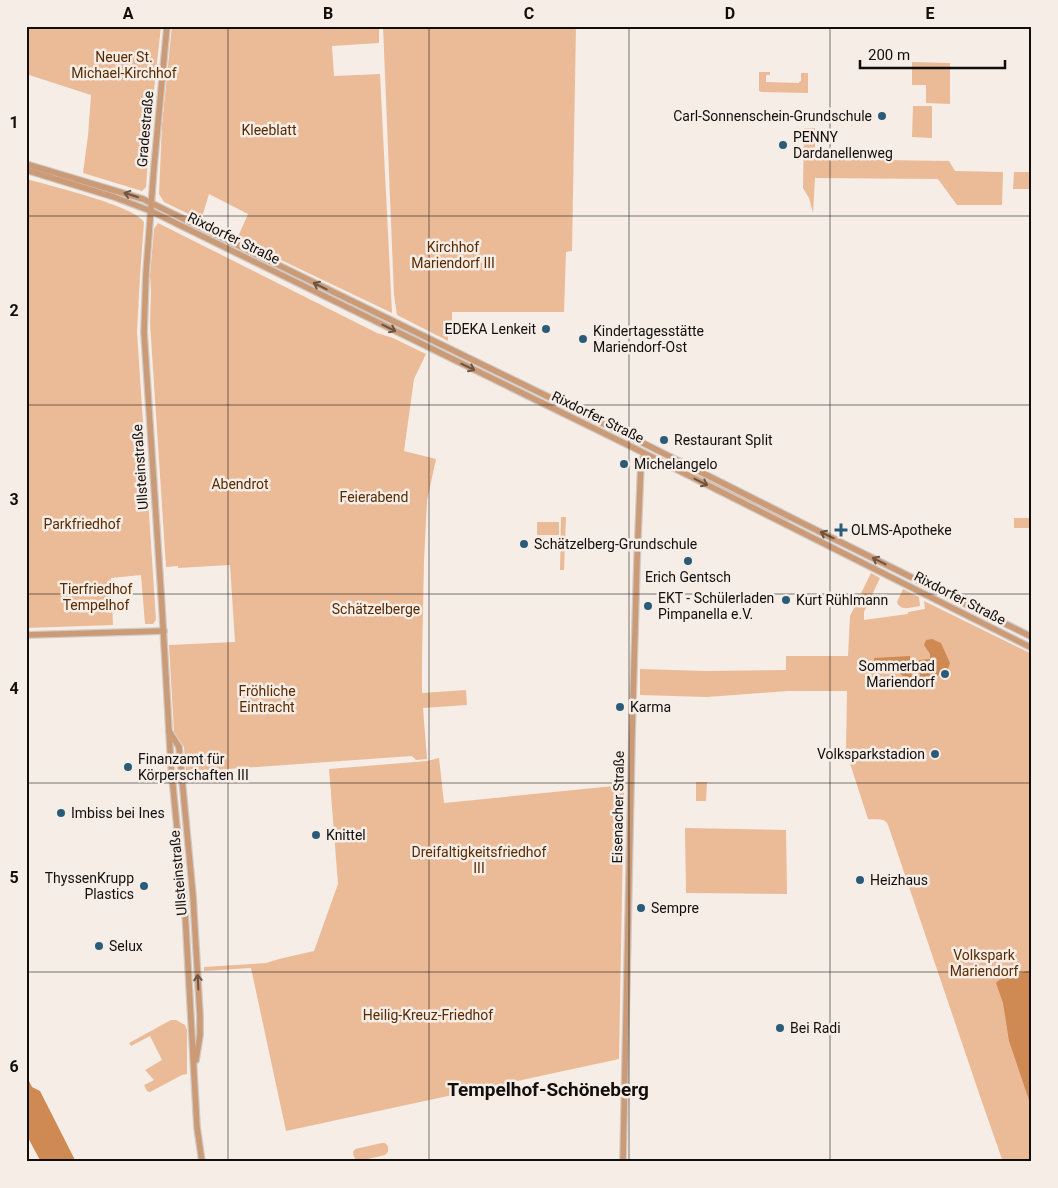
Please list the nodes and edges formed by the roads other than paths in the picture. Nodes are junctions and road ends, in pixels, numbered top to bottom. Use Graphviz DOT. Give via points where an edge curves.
graph roads {
  1 [pos="167,26"];
  2 [pos="26,164"];
  3 [pos="26,170"];
  4 [pos="151,203"];
  5 [pos="151,212"];
  6 [pos="428,338"];
  7 [pos="424,345"];
  8 [pos="645,454"];
  9 [pos="667,455"];
  10 [pos="663,463"];
  11 [pos="164,631"];
  12 [pos="26,635"];
  13 [pos="1032,637"];
  14 [pos="1032,648"];
  15 [pos="168,729"];
  16 [pos="182,789"];
  17 [pos="173,790"];
  18 [pos="188,958"];
  19 [pos="197,958"];
  20 [pos="191,1016"];
  21 [pos="200,1016"];
  22 [pos="194,1067"];
  23 [pos="202,1162"];
  24 [pos="623,1162"];
  1 -- 4 [label="street, Gradestraße"];
  4 -- 2 [label="street, Rixdorfer Straße, one-way"];
  3 -- 5 [label="street, Rixdorfer Straße"];
  4 -- 5 [label="street, Ullsteinstraße"];
  6 -- 4 [label="street, Rixdorfer Straße, one-way"];
  5 -- 7 [label="street, Rixdorfer Straße, one-way"];
  5 -- 11 [label="street, Ullsteinstraße" via="144,332"];
  6 -- 7 [label="street"];
  6 -- 9 [label="street, Rixdorfer Straße"];
  7 -- 8 [label="street, Rixdorfer Straße, one-way"];
  8 -- 10 [label="street, Rixdorfer Straße"];
  8 -- 24 [label="street, Eisenacher Straße" via="641,464 635,608"];
  9 -- 10 [label="street"];
  13 -- 9 [label="street, Rixdorfer Straße, one-way"];
  10 -- 14 [label="street, Rixdorfer Straße, one-way"];
  11 -- 12 [label="street"];
  11 -- 15 [label="street, Ullsteinstraße"];
  15 -- 16 [label="street, Ullsteinstraße" via="179,747"];
  15 -- 17 [label="street, Ullsteinstraße"];
  16 -- 17 [label="street"];
  16 -- 19 [label="street, Ullsteinstraße"];
  17 -- 18 [label="street, Ullsteinstraße"];
  18 -- 19 [label="street"];
  18 -- 20 [label="street, Ullsteinstraße"];
  21 -- 19 [label="street, Ullsteinstraße, one-way"];
  20 -- 21 [label="street"];
  20 -- 22 [label="street, Ullsteinstraße"];
  21 -- 22 [label="street, Ullsteinstraße"];
  22 -- 23 [label="street, Ullsteinstraße"];
}
